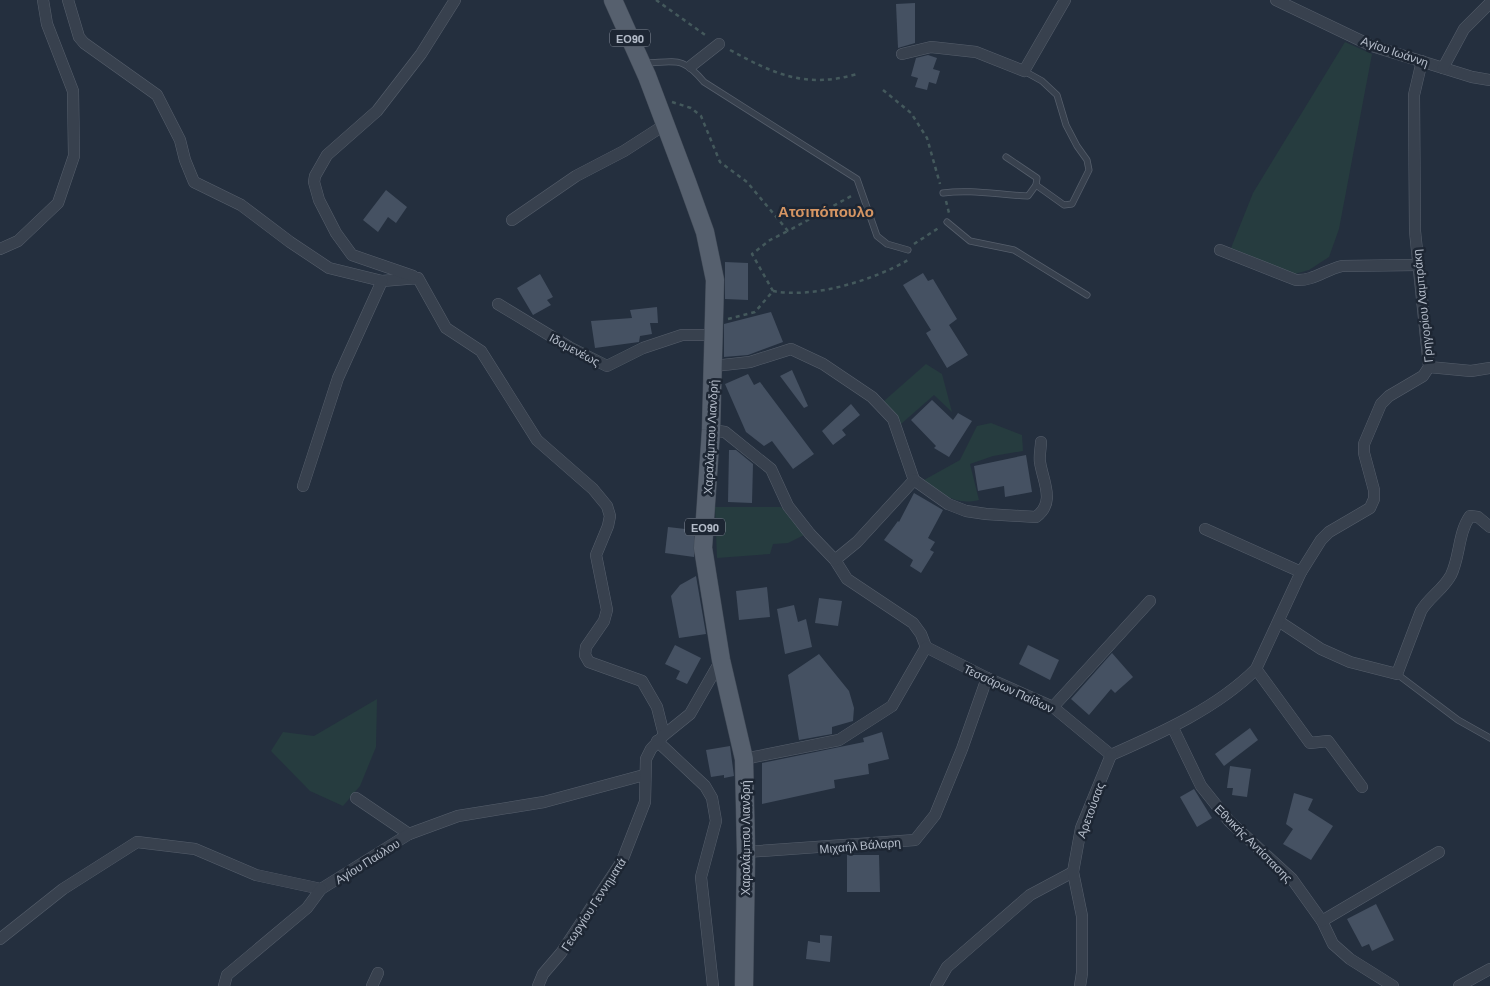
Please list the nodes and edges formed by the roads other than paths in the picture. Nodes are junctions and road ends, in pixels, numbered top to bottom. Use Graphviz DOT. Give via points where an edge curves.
graph roads {
  1 [pos="43,0"];
  2 [pos="68,0"];
  3 [pos="455,0"];
  4 [pos="613,0"];
  5 [pos="1065,0"];
  6 [pos="1276,0"];
  7 [pos="1490,2"];
  8 [pos="719,44"];
  9 [pos="902,54"];
  10 [pos="1422,61"];
  11 [pos="691,66"];
  12 [pos="1443,68"];
  13 [pos="644,70"];
  14 [pos="1024,71"];
  15 [pos="1490,80"];
  16 [pos="666,124"];
  17 [pos="1006,157"];
  18 [pos="1036,185"];
  19 [pos="943,193"];
  20 [pos="512,220"];
  21 [pos="947,222"];
  22 [pos="0,249"];
  23 [pos="908,250"];
  24 [pos="1220,250"];
  25 [pos="1418,265"];
  26 [pos="418,278"];
  27 [pos="382,282"];
  28 [pos="1087,294"];
  29 [pos="498,304"];
  30 [pos="713,328"];
  31 [pos="714,366"];
  32 [pos="1429,367"];
  33 [pos="1490,368"];
  34 [pos="711,430"];
  35 [pos="1041,442"];
  36 [pos="914,480"];
  37 [pos="303,486"];
  38 [pos="1490,527"];
  39 [pos="1205,529"];
  40 [pos="835,560"];
  41 [pos="1301,572"];
  42 [pos="1150,601"];
  43 [pos="1280,622"];
  44 [pos="926,647"];
  45 [pos="721,660"];
  46 [pos="1256,669"];
  47 [pos="1397,674"];
  48 [pos="987,678"];
  49 [pos="1053,707"];
  50 [pos="1173,728"];
  51 [pos="660,738"];
  52 [pos="1490,738"];
  53 [pos="1111,755"];
  54 [pos="744,759"];
  55 [pos="644,775"];
  56 [pos="1362,787"];
  57 [pos="356,798"];
  58 [pos="409,834"];
  59 [pos="746,852"];
  60 [pos="1439,852"];
  61 [pos="1073,872"];
  62 [pos="321,889"];
  63 [pos="1322,921"];
  64 [pos="0,939"];
  65 [pos="1490,969"];
  66 [pos="378,973"];
  67 [pos="224,986"];
  68 [pos="372,986"];
  69 [pos="538,986"];
  70 [pos="713,986"];
  71 [pos="744,986"];
  72 [pos="936,986"];
  73 [pos="1080,986"];
  74 [pos="1393,986"];
  75 [pos="1459,986"];
  1 -- 22 [label="street" via="47,24 73,91 74,156 58,203 18,241"];
  2 -- 27 [label="street" via="79,37 84,43 157,95 180,140 194,182 241,205 329,268"];
  3 -- 26 [label="street" via="421,54 377,111 327,156 314,182 336,234 352,255"];
  4 -- 13 [label="main road, ΕΟ90"];
  5 -- 14 [label="street"];
  6 -- 10 [label="street, Αγίου Ιωάννη" via="1372,46"];
  7 -- 12 [label="street" via="1464,29"];
  8 -- 11 [label="street"];
  9 -- 14 [label="street" via="931,47 976,52"];
  10 -- 12 [label="street, Αγίου Ιωάννη"];
  10 -- 25 [label="street, Γρηγορίου Λαμπράκη" via="1414,95"];
  11 -- 13 [label="lane" via="678,62"];
  11 -- 23 [label="lane" via="704,82 857,179 877,236 887,244"];
  12 -- 15 [label="street, Αγίου Ιωάννη"];
  13 -- 16 [label="main road, Χαραλάμπου Λιανδρή / ΕΟ90"];
  14 -- 18 [label="lane" via="1057,95 1066,125 1087,160 1089,170 1072,204 1064,205"];
  16 -- 20 [label="street" via="576,176"];
  16 -- 30 [label="main road, Χαραλάμπου Λιανδρή / ΕΟ90" via="705,232 715,280"];
  17 -- 18 [label="lane" via="1037,178"];
  18 -- 19 [label="lane" via="1028,196 965,190"];
  21 -- 28 [label="lane" via="970,241 1014,250"];
  24 -- 25 [label="street" via="1296,280 1308,281 1342,266"];
  25 -- 32 [label="street, Γρηγορίου Λαμπράκη"];
  26 -- 27 [label="street"];
  26 -- 51 [label="street" via="446,328 481,351 537,440 607,506 608,526 596,555 607,610 604,621 586,647 586,655 589,662 642,681 657,707"];
  27 -- 37 [label="street" via="338,378"];
  29 -- 30 [label="street, Ιδομενέως" via="569,348 607,366 643,348"];
  30 -- 31 [label="main road, Χαραλάμπου Λιανδρή / ΕΟ90"];
  31 -- 34 [label="main road, Χαραλάμπου Λιανδρή / ΕΟ90"];
  31 -- 36 [label="street" via="750,362 790,349 823,364 872,397 893,419"];
  32 -- 33 [label="street" via="1472,371"];
  32 -- 41 [label="street, Γρηγορίου Λαμπράκη" via="1423,376 1384,399 1368,436 1364,453 1374,499 1370,508 1329,532"];
  34 -- 40 [label="street" via="725,432 771,469 788,506"];
  34 -- 45 [label="main road, Χαραλάμπου Λιανδρή / ΕΟ90" via="703,548"];
  35 -- 36 [label="street" via="1040,461 1047,487 1047,504 1036,517 966,511 948,504"];
  36 -- 40 [label="street" via="857,542"];
  38 -- 47 [label="street" via="1478,517 1470,516 1465,523 1452,572 1446,583 1426,602"];
  39 -- 41 [label="street"];
  40 -- 44 [label="street" via="847,579 913,623"];
  41 -- 43 [label="street, Γρηγορίου Λαμπράκη"];
  42 -- 49 [label="street"];
  43 -- 46 [label="street, Γρηγορίου Λαμπράκη"];
  43 -- 47 [label="street" via="1321,649 1350,662"];
  44 -- 48 [label="street, Τεσσάρων Παίδων"];
  44 -- 54 [label="street" via="892,706 839,740"];
  45 -- 51 [label="street" via="690,714"];
  45 -- 54 [label="main road, Χαραλάμπου Λιανδρή / ΕΟ90"];
  46 -- 50 [label="street, Γρηγορίου Λαμπράκη" via="1244,682"];
  46 -- 56 [label="street" via="1310,743 1328,741"];
  47 -- 52 [label="lane" via="1458,720"];
  48 -- 49 [label="street, Τεσσάρων Παίδων"];
  48 -- 59 [label="street, Μιχαήλ Βάλαρη" via="935,815 915,840"];
  49 -- 53 [label="street, Τεσσάρων Παίδων"];
  50 -- 53 [label="street, Γρηγορίου Λαμπράκη"];
  50 -- 63 [label="street, Εθνικής Αντίστασης" via="1201,786 1229,820 1292,879"];
  51 -- 55 [label="street, Γεωργίου Γεννηματά" via="646,759"];
  51 -- 70 [label="street" via="705,786 712,798 716,821 700,877"];
  53 -- 61 [label="street, Αρετούσας" via="1081,828"];
  54 -- 59 [label="main road, Χαραλάμπου Λιανδρή / ΕΟ90"];
  55 -- 58 [label="street, Αγίου Παύλου" via="544,802 458,816"];
  55 -- 69 [label="street, Γεωργίου Γεννηματά" via="645,802 622,861 561,953 543,974"];
  57 -- 58 [label="street"];
  58 -- 62 [label="street, Αγίου Παύλου"];
  59 -- 71 [label="main road, Χαραλάμπου Λιανδρή / ΕΟ90"];
  60 -- 63 [label="street"];
  61 -- 72 [label="street" via="1030,895 947,967"];
  61 -- 73 [label="street, Αρετούσας" via="1082,916"];
  62 -- 64 [label="street, Αγίου Παύλου" via="256,876 195,849 137,842 64,889"];
  62 -- 67 [label="street" via="307,908 227,975"];
  63 -- 74 [label="street, Εθνικής Αντίστασης" via="1333,944 1350,959"];
  65 -- 75 [label="street"];
  66 -- 68 [label="street"];
}
